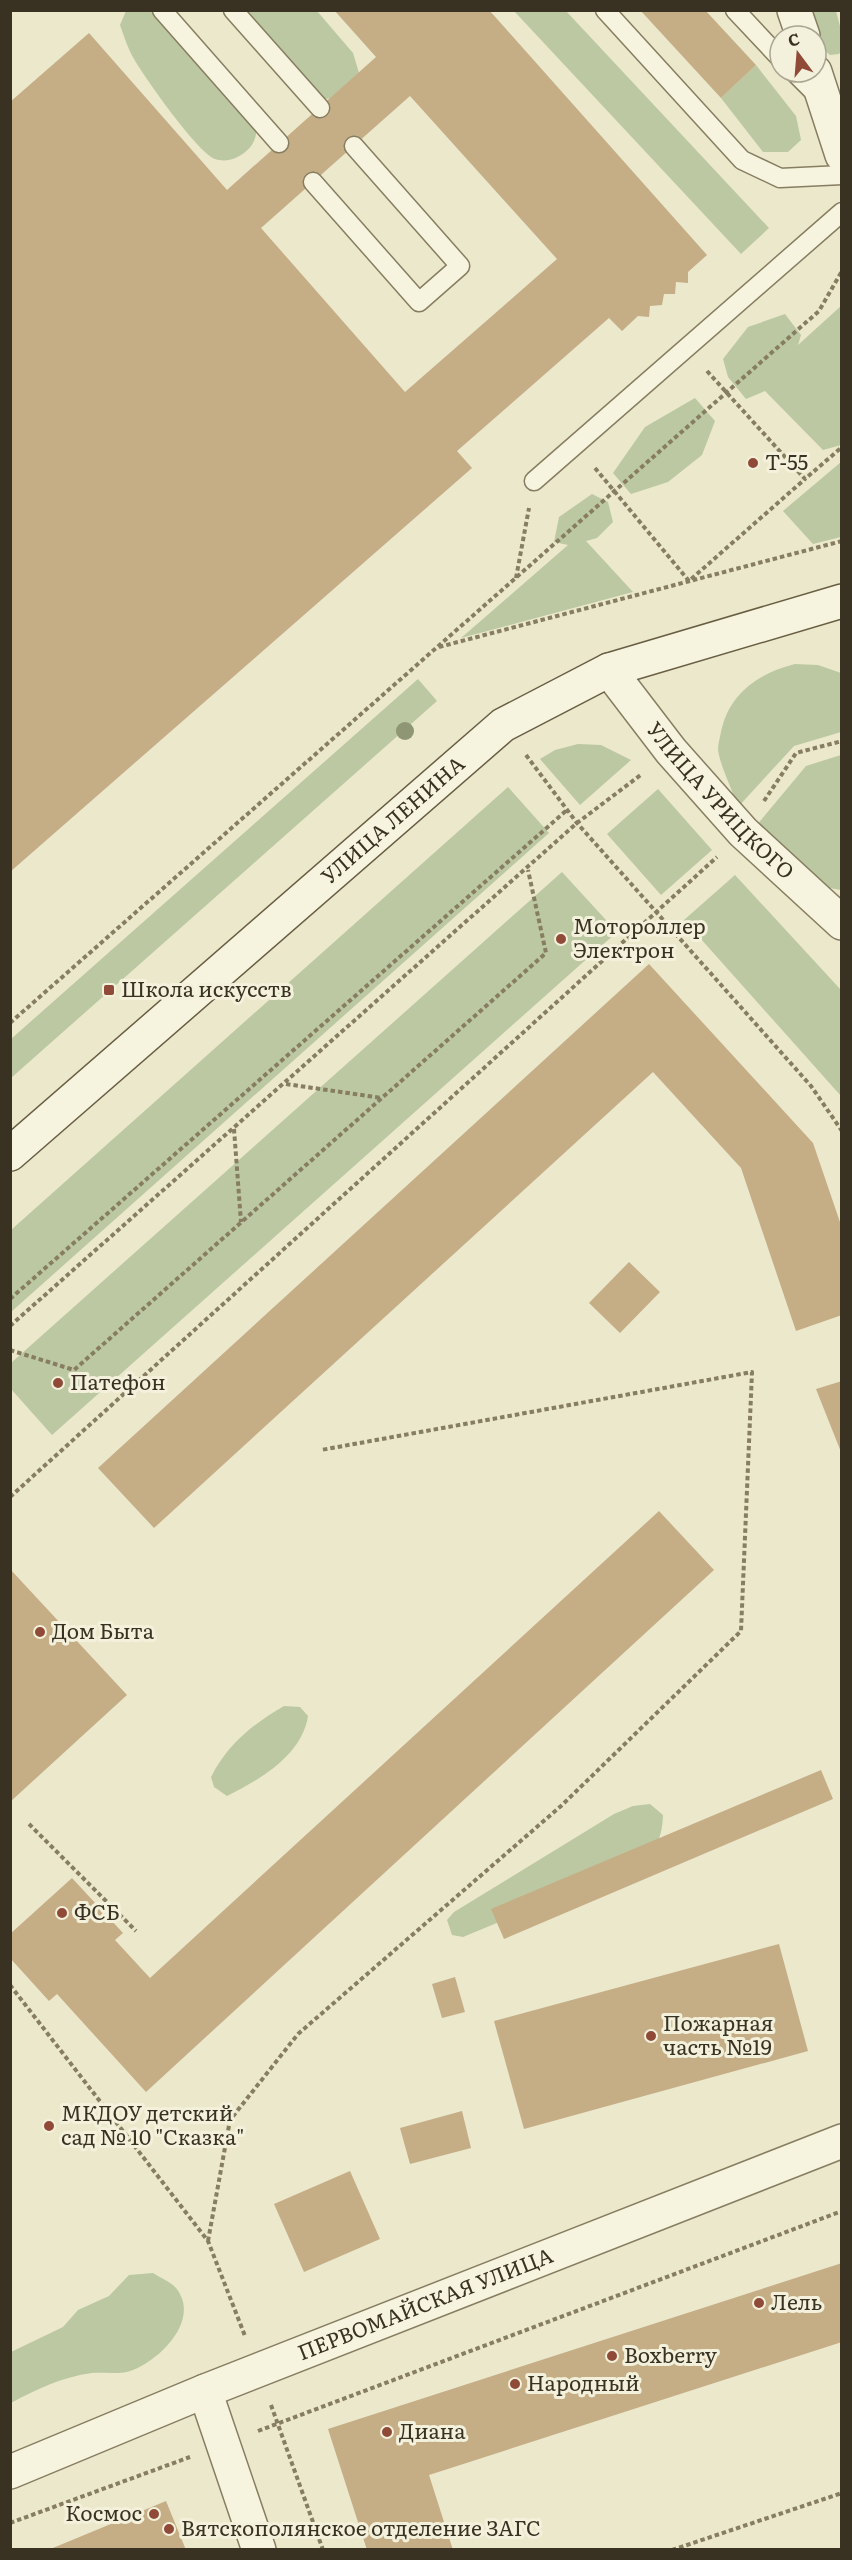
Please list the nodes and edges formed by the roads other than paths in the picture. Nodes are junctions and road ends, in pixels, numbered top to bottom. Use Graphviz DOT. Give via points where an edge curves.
graph roads {
  1 [pos="162,10"];
  2 [pos="233,10"];
  3 [pos="605,10"];
  4 [pos="735,10"];
  5 [pos="768,45"];
  6 [pos="806,84"];
  7 [pos="819,84"];
  8 [pos="826,104"];
  9 [pos="320,108"];
  10 [pos="279,143"];
  11 [pos="354,146"];
  12 [pos="842,155"];
  13 [pos="842,175"];
  14 [pos="313,182"];
  15 [pos="842,212"];
  16 [pos="534,481"];
  17 [pos="842,601"];
  18 [pos="609,670"];
  19 [pos="842,923"];
  20 [pos="10,1154"];
  21 [pos="842,2141"];
  22 [pos="205,2391"];
  23 [pos="10,2472"];
  24 [pos="259,2550"];
  1 -- 10 [label="lane"];
  2 -- 9 [label="lane"];
  3 -- 13 [label="lane" via="742,160 780,178"];
  4 -- 5 [label="lane"];
  6 -- 8 [label="lane"];
  7 -- 8 [label="street"];
  8 -- 12 [label="street"];
  11 -- 14 [label="lane" via="460,266 419,302"];
  15 -- 16 [label="lane"];
  17 -- 18 [label="street, УЛИЦА ЛЕНИНА"];
  18 -- 19 [label="street, УЛИЦА УРИЦКОГО" via="671,751 743,832"];
  18 -- 20 [label="street, УЛИЦА ЛЕНИНА" via="503,725"];
  21 -- 22 [label="street, ПЕРВОМАЙСКАЯ УЛИЦА"];
  22 -- 23 [label="street, ПЕРВОМАЙСКАЯ УЛИЦА"];
  22 -- 24 [label="street"];
}
